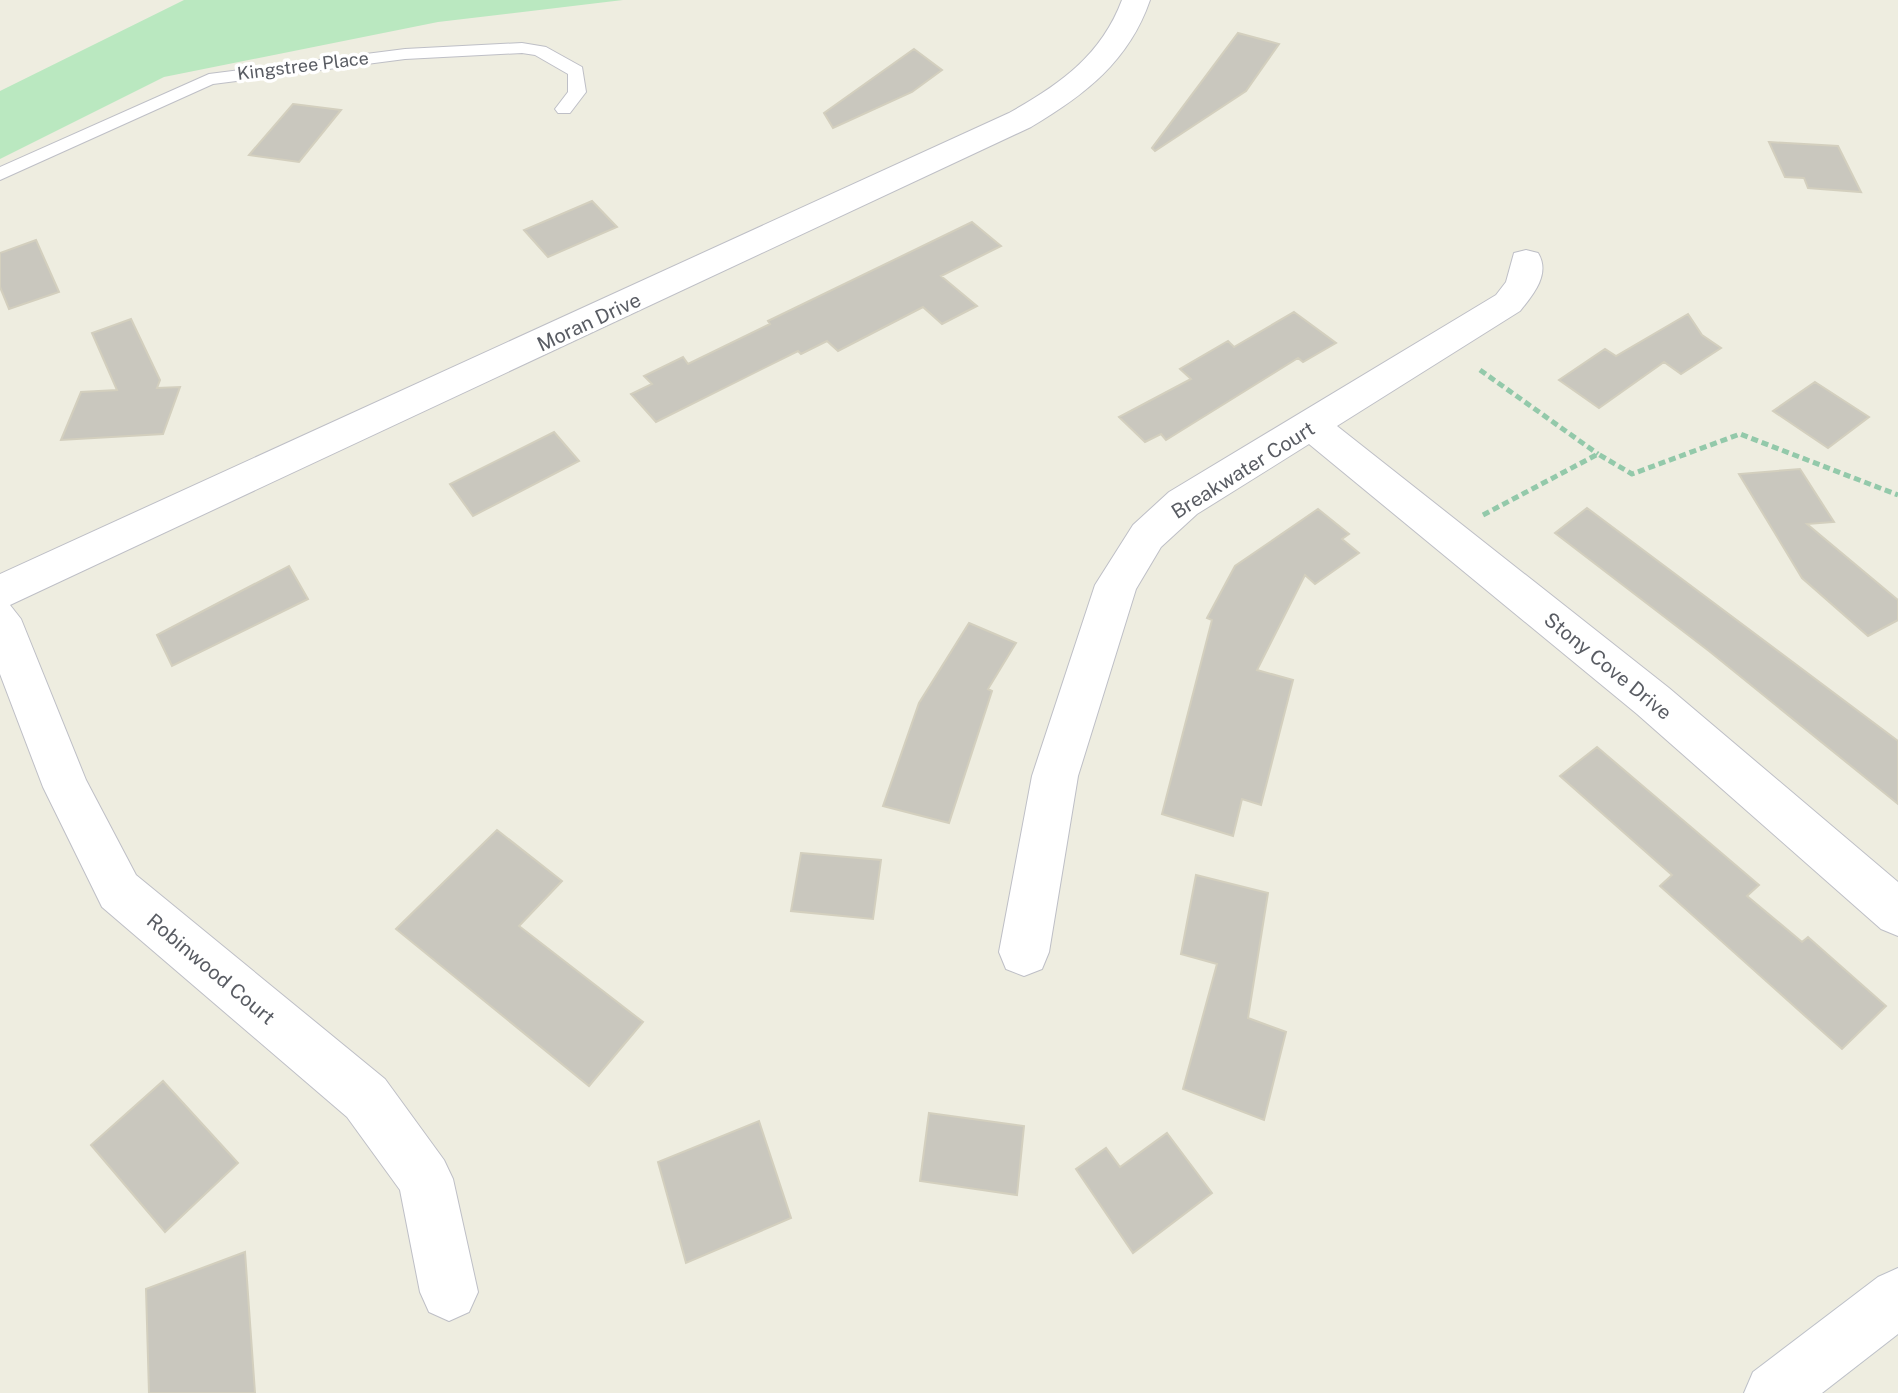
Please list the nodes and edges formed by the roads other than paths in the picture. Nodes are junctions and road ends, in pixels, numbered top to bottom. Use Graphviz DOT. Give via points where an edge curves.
graph roads {
  1 [pos="1136,0"];
  2 [pos="564,109"];
  3 [pos="0,174"];
  4 [pos="1526,261"];
  5 [pos="1312,426"];
  6 [pos="0,592"];
  7 [pos="0,619"];
  8 [pos="1898,913"];
  9 [pos="1024,952"];
  10 [pos="449,1292"];
  11 [pos="1898,1297"];
  12 [pos="1774,1393"];
  1 -- 6 [label="street, Moran Drive" via="1131,20 1104,58 1071,89 1020,120"];
  2 -- 3 [label="lane, Kingstree Place" via="579,88 576,71 540,51 522,48 405,54 246,72 184,89"];
  4 -- 5 [label="street, Breakwater Court" via="1523,284 1508,303"];
  5 -- 8 [label="street, Stony Cove Drive" via="1653,701"];
  5 -- 9 [label="street, Breakwater Court" via="1183,503 1147,536 1116,585 1055,776"];
  7 -- 10 [label="street, Robinwood Court" via="66,787 119,891 366,1098 425,1179"];
  11 -- 12 [label="street"];
}
